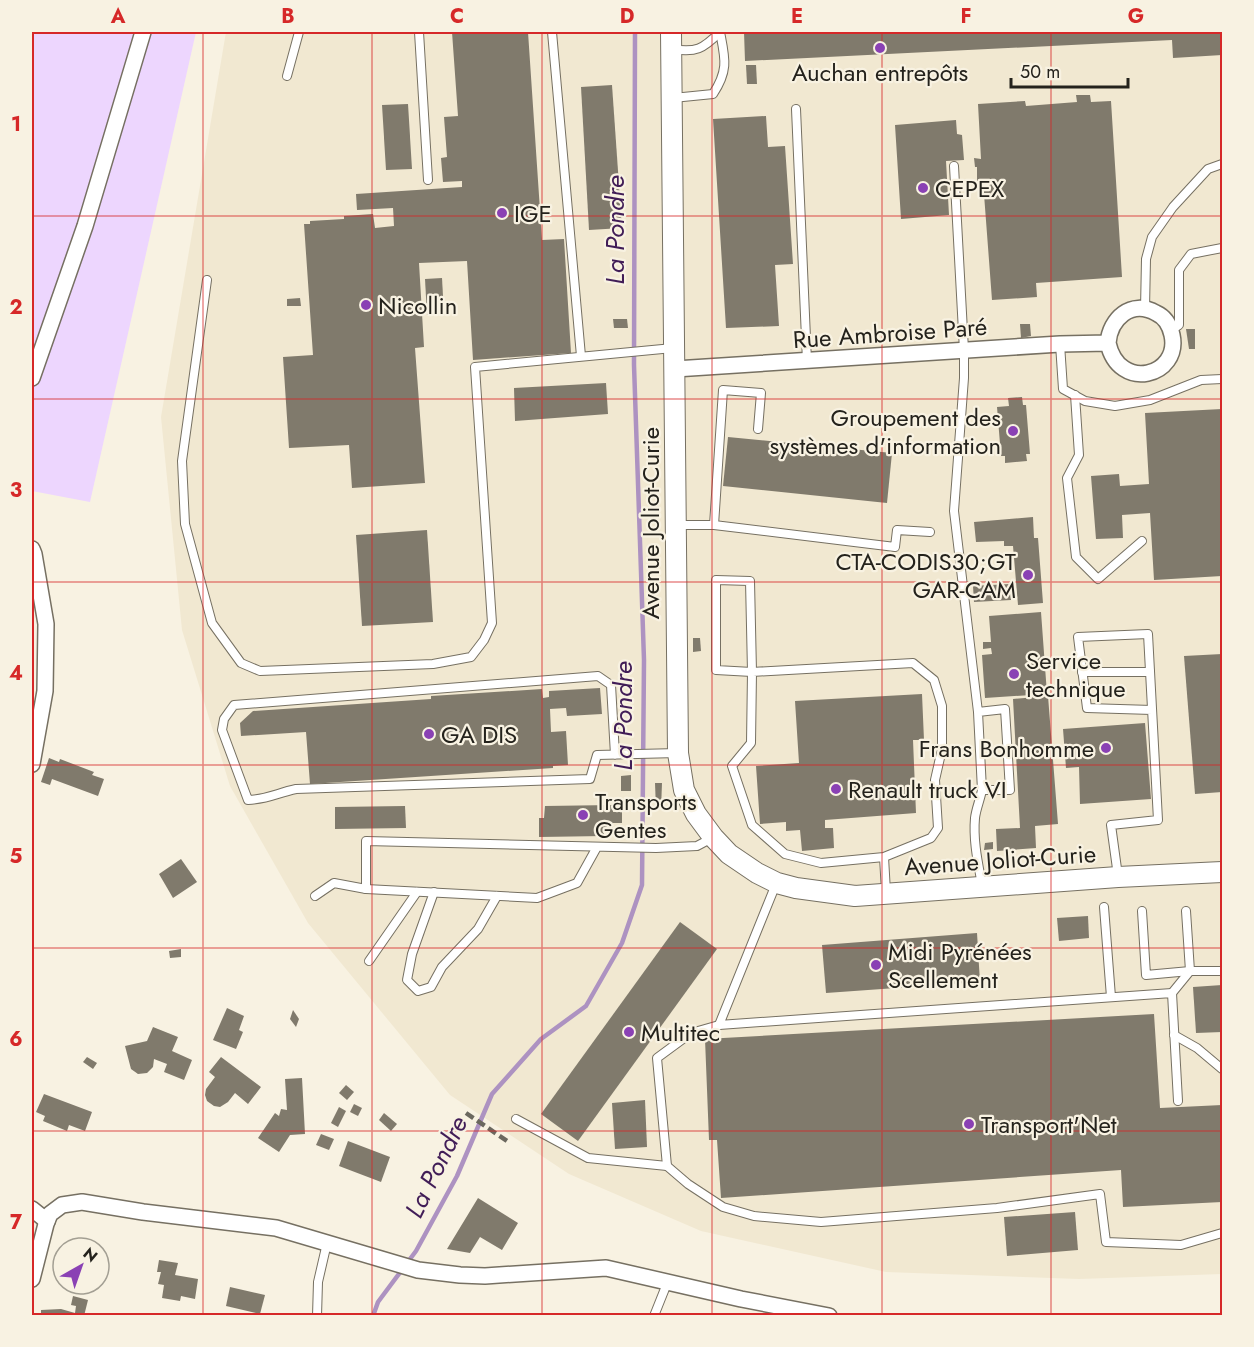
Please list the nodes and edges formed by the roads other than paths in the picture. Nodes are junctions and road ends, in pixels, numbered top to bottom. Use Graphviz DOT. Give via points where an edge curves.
graph roads {
  1 [pos="143,32"];
  2 [pos="299,32"];
  3 [pos="419,32"];
  4 [pos="552,32"];
  5 [pos="720,32"];
  6 [pos="672,40"];
  7 [pos="287,76"];
  8 [pos="672,98"];
  9 [pos="796,110"];
  10 [pos="1222,164"];
  11 [pos="954,166"];
  12 [pos="428,180"];
  13 [pos="1222,248"];
  14 [pos="207,280"];
  15 [pos="1145,309"];
  16 [pos="1171,330"];
  17 [pos="1108,343"];
  18 [pos="1060,344"];
  19 [pos="674,348"];
  20 [pos="964,350"];
  21 [pos="581,357"];
  22 [pos="807,361"];
  23 [pos="675,369"];
  24 [pos="32,378"];
  25 [pos="1222,379"];
  26 [pos="1075,396"];
  27 [pos="758,429"];
  28 [pos="676,525"];
  29 [pos="714,525"];
  30 [pos="930,532"];
  31 [pos="1142,541"];
  32 [pos="32,549"];
  33 [pos="752,672"];
  34 [pos="1082,672"];
  35 [pos="1150,672"];
  36 [pos="1152,710"];
  37 [pos="978,712"];
  38 [pos="669,754"];
  39 [pos="615,755"];
  40 [pos="32,764"];
  41 [pos="982,790"];
  42 [pos="713,837"];
  43 [pos="597,847"];
  44 [pos="884,857"];
  45 [pos="1222,872"];
  46 [pos="1118,877"];
  47 [pos="777,883"];
  48 [pos="982,887"];
  49 [pos="366,889"];
  50 [pos="417,892"];
  51 [pos="434,892"];
  52 [pos="886,894"];
  53 [pos="315,896"];
  54 [pos="497,896"];
  55 [pos="1104,907"];
  56 [pos="1186,910"];
  57 [pos="1142,911"];
  58 [pos="369,961"];
  59 [pos="1190,971"];
  60 [pos="1222,971"];
  61 [pos="1172,993"];
  62 [pos="1111,997"];
  63 [pos="719,1025"];
  64 [pos="1174,1035"];
  65 [pos="1222,1069"];
  66 [pos="1178,1101"];
  67 [pos="516,1119"];
  68 [pos="667,1166"];
  69 [pos="32,1209"];
  70 [pos="47,1221"];
  71 [pos="1222,1233"];
  72 [pos="327,1243"];
  73 [pos="32,1279"];
  74 [pos="669,1281"];
  75 [pos="317,1316"];
  76 [pos="654,1316"];
  77 [pos="829,1316"];
  1 -- 24 [label="street" via="85,226"];
  2 -- 7 [label="lane"];
  3 -- 12 [label="lane"];
  4 -- 21 [label="lane"];
  5 -- 6 [label="lane" via="705,47 688,52"];
  5 -- 8 [label="lane" via="726,60 722,80 713,94"];
  6 -- 8 [label="street, Avenue Joliot-Curie"];
  8 -- 19 [label="street, Avenue Joliot-Curie"];
  9 -- 22 [label="lane"];
  10 -- 15 [label="lane" via="1208,169 1152,237 1146,259"];
  11 -- 20 [label="lane"];
  13 -- 16 [label="lane" via="1191,254 1179,270 1179,325"];
  14 -- 21 [label="lane" via="182,462 185,524 212,623 241,663 260,671 432,664 471,657 492,623 475,367"];
  15 -- 16 [label="street" via="1156,312"];
  15 -- 17 [label="street" via="1133,309 1114,321"];
  16 -- 17 [label="street" via="1172,352 1166,362 1147,374 1125,371 1116,364"];
  17 -- 18 [label="street, Rue Ambroise Paré"];
  18 -- 20 [label="street, Rue Ambroise Paré"];
  18 -- 26 [label="lane" via="1063,389"];
  19 -- 21 [label="lane"];
  19 -- 23 [label="street, Avenue Joliot-Curie"];
  20 -- 22 [label="street, Rue Ambroise Paré"];
  20 -- 37 [label="lane" via="954,511"];
  22 -- 23 [label="street, Rue Ambroise Paré"];
  23 -- 28 [label="street, Avenue Joliot-Curie"];
  25 -- 26 [label="lane" via="1202,380 1150,400 1115,406"];
  26 -- 31 [label="lane" via="1079,455 1067,478 1076,557 1098,579"];
  27 -- 29 [label="lane" via="761,393 723,390"];
  28 -- 29 [label="lane"];
  28 -- 38 [label="street, Avenue Joliot-Curie"];
  29 -- 30 [label="lane" via="895,547 897,530"];
  32 -- 40 [label="street" via="46,624 45,691"];
  33 -- 33 [label="lane" via="716,670 716,580 750,581"];
  33 -- 44 [label="lane" via="751,743 732,766 752,825 785,854 821,862"];
  33 -- 44 [label="lane" via="914,663 934,680 942,706 942,748 935,780 938,828 931,838"];
  34 -- 35 [label="lane"];
  34 -- 35 [label="lane" via="1078,637 1148,634"];
  34 -- 36 [label="lane" via="1087,708"];
  35 -- 36 [label="lane"];
  36 -- 46 [label="lane" via="1158,820 1111,825"];
  37 -- 41 [label="lane"];
  37 -- 41 [label="lane" via="1005,708 1010,790"];
  38 -- 39 [label="lane"];
  38 -- 42 [label="street, Avenue Joliot-Curie" via="696,814"];
  39 -- 39 [label="lane" via="597,755 590,779 296,789 268,799 248,800 222,730 234,705 598,676 611,685"];
  41 -- 48 [label="lane" via="975,816"];
  42 -- 43 [label="lane" via="697,846"];
  42 -- 47 [label="street, Avenue Joliot-Curie" via="729,854"];
  43 -- 49 [label="lane" via="366,841"];
  43 -- 54 [label="lane" via="577,883 537,898"];
  44 -- 52 [label="lane"];
  45 -- 46 [label="street, Avenue Joliot-Curie"];
  46 -- 48 [label="street, Avenue Joliot-Curie"];
  47 -- 52 [label="street, Avenue Joliot-Curie" via="855,896"];
  47 -- 63 [label="lane"];
  48 -- 52 [label="street, Avenue Joliot-Curie"];
  49 -- 50 [label="lane"];
  49 -- 53 [label="lane" via="334,883"];
  50 -- 51 [label="lane"];
  50 -- 58 [label="lane"];
  51 -- 54 [label="lane"];
  51 -- 54 [label="lane" via="407,980 418,991 431,987 442,967 478,929"];
  55 -- 62 [label="lane"];
  56 -- 59 [label="lane"];
  57 -- 59 [label="lane" via="1146,975"];
  59 -- 60 [label="lane"];
  59 -- 61 [label="lane"];
  61 -- 62 [label="lane"];
  61 -- 64 [label="lane"];
  62 -- 63 [label="lane"];
  63 -- 68 [label="lane" via="691,1033 657,1058"];
  64 -- 65 [label="lane"];
  64 -- 66 [label="lane"];
  67 -- 68 [label="lane" via="588,1158"];
  68 -- 71 [label="lane" via="723,1207 754,1216 821,1222 997,1208 1100,1194 1106,1242 1181,1245"];
  69 -- 70 [label="street"];
  70 -- 72 [label="street" via="62,1205 82,1202 276,1228"];
  70 -- 73 [label="street"];
  72 -- 74 [label="street" via="418,1270 460,1275 606,1268"];
  72 -- 75 [label="lane" via="318,1282"];
  74 -- 76 [label="lane"];
  74 -- 77 [label="street"];
}
